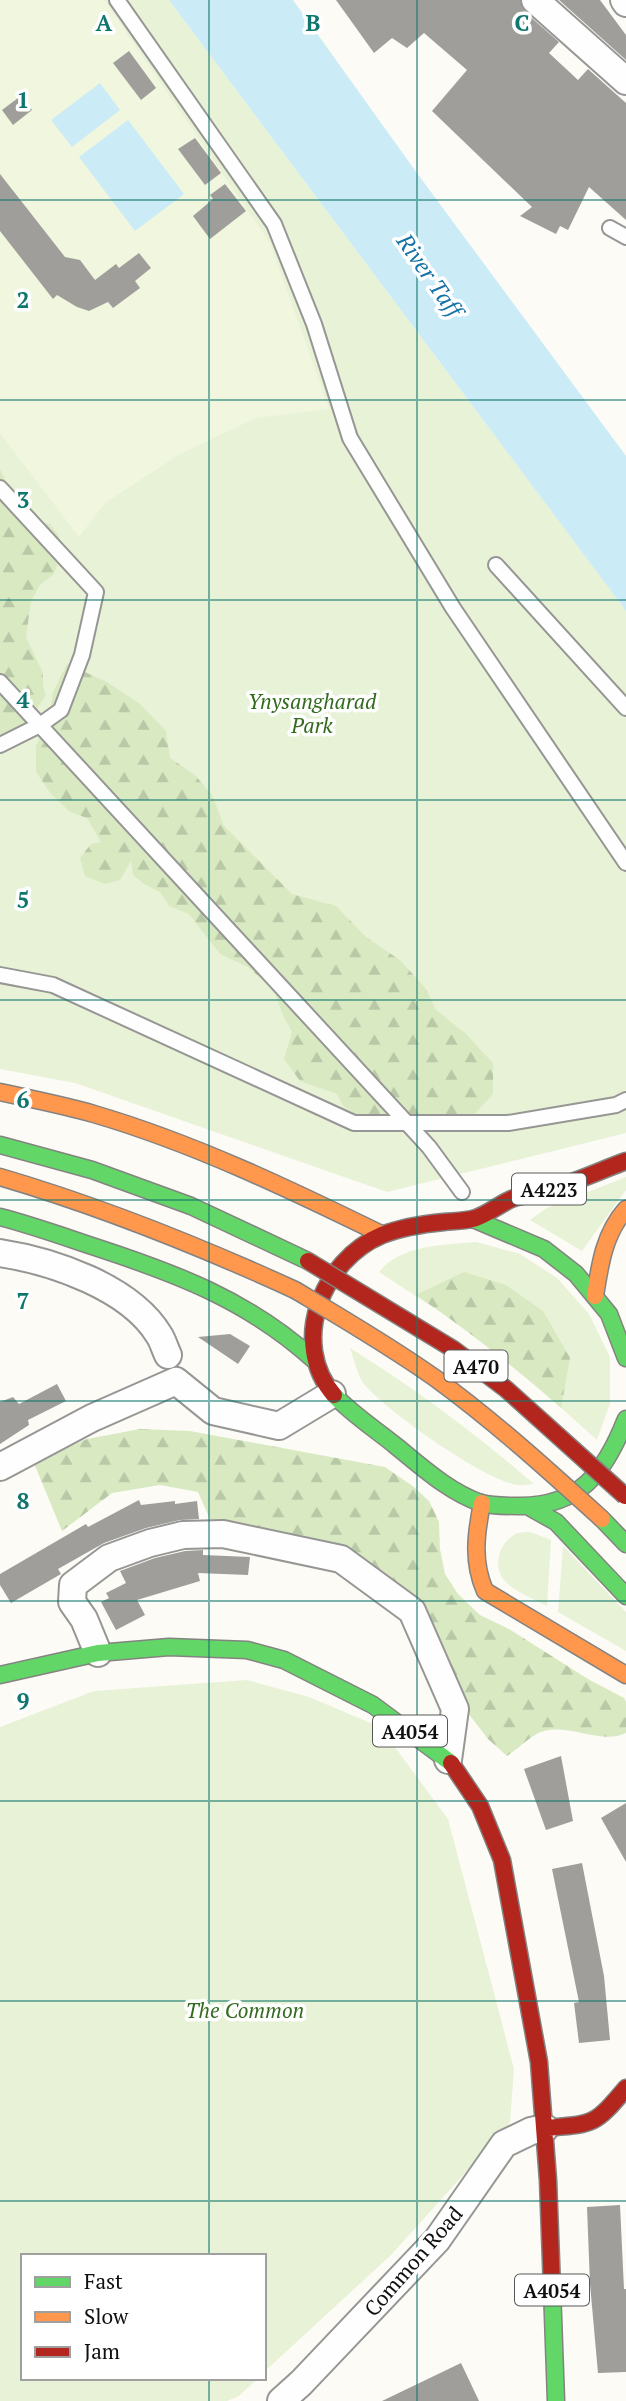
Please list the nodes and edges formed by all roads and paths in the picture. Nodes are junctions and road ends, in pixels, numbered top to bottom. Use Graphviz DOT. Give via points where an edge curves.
graph roads {
  1 [pos="117,0"];
  2 [pos="535,0"];
  3 [pos="626,81"];
  4 [pos="610,228"];
  5 [pos="626,237"];
  6 [pos="0,488"];
  7 [pos="496,565"];
  8 [pos="0,682"];
  9 [pos="626,708"];
  10 [pos="40,725"];
  11 [pos="0,745"];
  12 [pos="626,863"];
  13 [pos="0,975"];
  14 [pos="0,1092"];
  15 [pos="626,1100"];
  16 [pos="407,1123"];
  17 [pos="0,1144"];
  18 [pos="626,1161"];
  19 [pos="0,1177"];
  20 [pos="462,1192"];
  21 [pos="626,1209"];
  22 [pos="0,1217"];
  23 [pos="473,1219"];
  24 [pos="381,1234"];
  25 [pos="0,1253"];
  26 [pos="595,1296"];
  27 [pos="168,1355"];
  28 [pos="626,1358"];
  29 [pos="314,1360"];
  30 [pos="176,1381"];
  31 [pos="332,1394"];
  32 [pos="626,1419"];
  33 [pos="0,1467"];
  34 [pos="626,1497"];
  35 [pos="482,1503"];
  36 [pos="531,1508"];
  37 [pos="626,1544"];
  38 [pos="626,1595"];
  39 [pos="98,1653"];
  40 [pos="0,1675"];
  41 [pos="626,1675"];
  42 [pos="448,1760"];
  43 [pos="625,2094"];
  44 [pos="545,2128"];
  45 [pos="281,2401"];
  46 [pos="556,2401"];
  1 -- 12 [label="lane" via="274,224 314,324 350,438 453,608"];
  2 -- 3 [label="street"];
  4 -- 5 [label="lane"];
  6 -- 10 [label="lane" via="96,592 82,655 61,710"];
  7 -- 9 [label="lane"];
  8 -- 10 [label="lane"];
  10 -- 11 [label="lane"];
  10 -- 16 [label="lane"];
  13 -- 16 [label="lane" via="53,985 354,1124"];
  14 -- 24 [label="main road" via="107,1119 208,1156"];
  15 -- 16 [label="lane" via="508,1123"];
  16 -- 20 [label="lane"];
  17 -- 34 [label="main road, A470, bridge" via="92,1170 191,1206 308,1261 464,1357"];
  18 -- 23 [label="main road, A4223" via="511,1199"];
  19 -- 37 [label="main road, A470, bridge" via="124,1215 295,1290 454,1392 549,1471"];
  21 -- 26 [label="main road" via="607,1236"];
  22 -- 29 [label="main road" via="195,1282 291,1337"];
  23 -- 24 [label="main road"];
  23 -- 26 [label="main road" via="544,1249"];
  24 -- 29 [label="main road" via="348,1258 328,1286 315,1314"];
  25 -- 27 [label="street" via="95,1281 144,1317"];
  26 -- 28 [label="main road" via="609,1314"];
  27 -- 30 [label="lane"];
  29 -- 31 [label="main road"];
  30 -- 31 [label="street" via="214,1411 279,1426"];
  30 -- 33 [label="street" via="92,1418"];
  31 -- 35 [label="main road" via="452,1489"];
  32 -- 36 [label="main road" via="613,1451 580,1493"];
  35 -- 36 [label="main road"];
  35 -- 41 [label="main road" via="473,1556 485,1591"];
  36 -- 38 [label="main road" via="556,1522"];
  39 -- 40 [label="main road, A4054"];
  39 -- 42 [label="main road, A4054" via="215,1648 247,1650 284,1660 373,1705"];
  39 -- 42 [label="street" via="72,1602 73,1585 109,1558 183,1535 223,1534 341,1559 412,1611 455,1709"];
  42 -- 44 [label="main road, A4054" via="480,1806 502,1860 539,2062"];
  43 -- 44 [label="main road" via="585,2125"];
  44 -- 45 [label="street, Common Road" via="504,2144 437,2240"];
  44 -- 46 [label="main road, A4054"];
}
